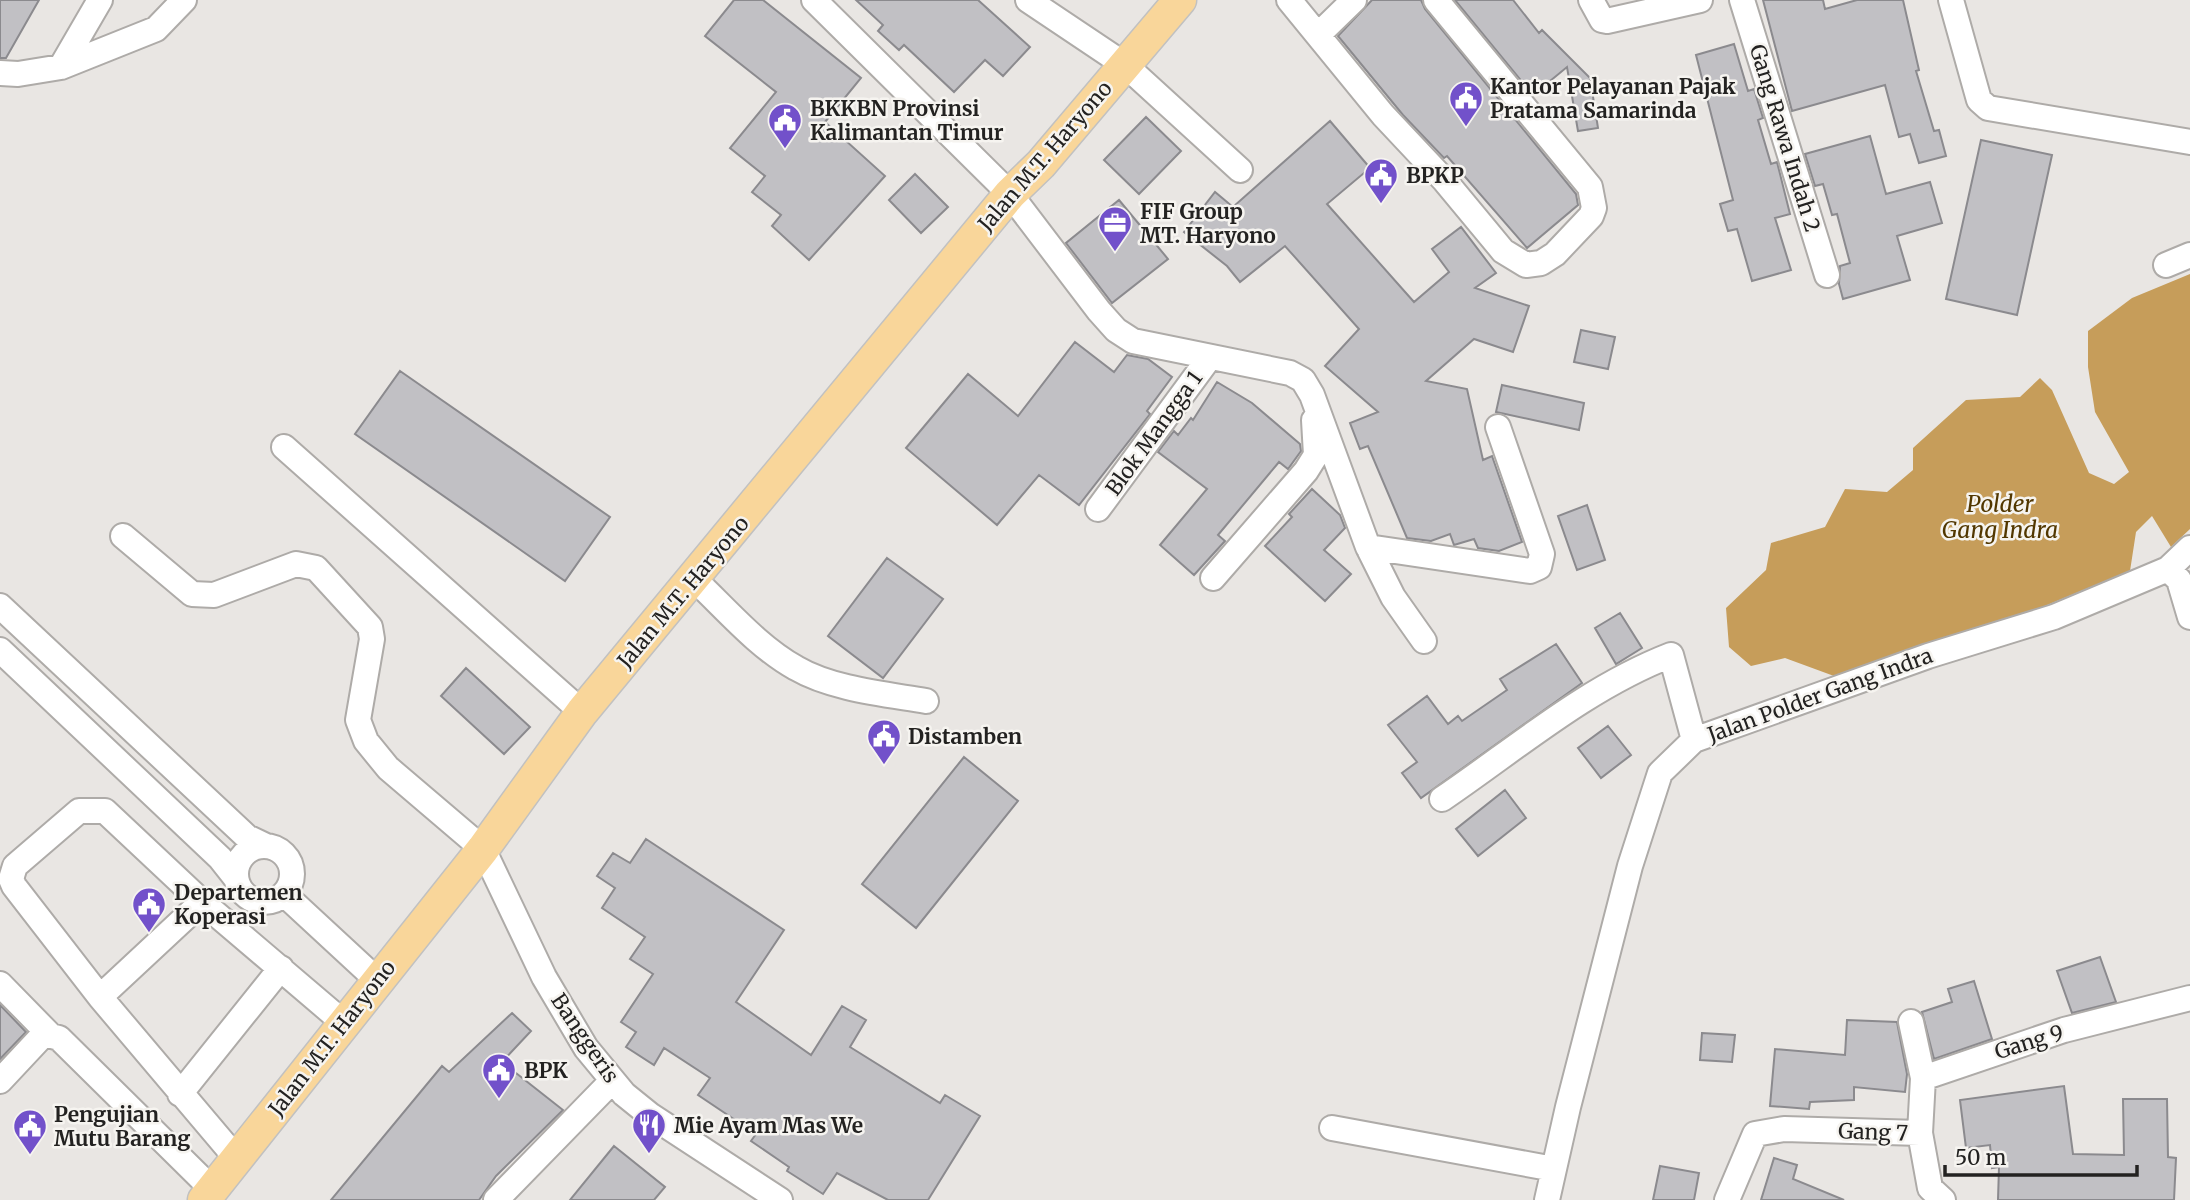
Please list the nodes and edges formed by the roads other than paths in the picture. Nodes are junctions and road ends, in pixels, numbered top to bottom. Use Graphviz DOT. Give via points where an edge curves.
graph roads {
  1 [pos="100,0"];
  2 [pos="184,0"];
  3 [pos="814,0"];
  4 [pos="1028,0"];
  5 [pos="1180,0"];
  6 [pos="1289,0"];
  7 [pos="1354,0"];
  8 [pos="1436,0"];
  9 [pos="1591,0"];
  10 [pos="1700,0"];
  11 [pos="1742,0"];
  12 [pos="1951,0"];
  13 [pos="1319,34"];
  14 [pos="1125,65"];
  15 [pos="61,67"];
  16 [pos="0,73"];
  17 [pos="2190,142"];
  18 [pos="1240,170"];
  19 [pos="1010,194"];
  20 [pos="2190,256"];
  21 [pos="2166,265"];
  22 [pos="1827,275"];
  23 [pos="1210,357"];
  24 [pos="1312,395"];
  25 [pos="1497,427"];
  26 [pos="284,447"];
  27 [pos="1098,509"];
  28 [pos="122,536"];
  29 [pos="1368,547"];
  30 [pos="2190,548"];
  31 [pos="2179,575"];
  32 [pos="1213,578"];
  33 [pos="695,580"];
  34 [pos="0,606"];
  35 [pos="2190,617"];
  36 [pos="1424,640"];
  37 [pos="0,650"];
  38 [pos="926,701"];
  39 [pos="582,712"];
  40 [pos="1694,740"];
  41 [pos="1442,799"];
  42 [pos="256,842"];
  43 [pos="483,849"];
  44 [pos="235,877"];
  45 [pos="284,894"];
  46 [pos="202,902"];
  47 [pos="281,968"];
  48 [pos="377,980"];
  49 [pos="0,984"];
  50 [pos="100,997"];
  51 [pos="2190,998"];
  52 [pos="344,1023"];
  53 [pos="1910,1023"];
  54 [pos="49,1034"];
  55 [pos="1923,1078"];
  56 [pos="0,1081"];
  57 [pos="612,1081"];
  58 [pos="180,1094"];
  59 [pos="1332,1128"];
  60 [pos="1920,1133"];
  61 [pos="237,1159"];
  62 [pos="1554,1169"];
  63 [pos="209,1195"];
  64 [pos="496,1200"];
  65 [pos="780,1200"];
  66 [pos="1547,1200"];
  67 [pos="1727,1200"];
  68 [pos="1943,1200"];
  1 -- 15 [label="street"];
  2 -- 15 [label="street" via="156,29"];
  3 -- 19 [label="street"];
  4 -- 14 [label="street"];
  5 -- 14 [label="main road, Jalan M.T. Haryono"];
  6 -- 13 [label="street"];
  7 -- 13 [label="street"];
  8 -- 13 [label="street" via="1590,187 1591,216 1541,263 1526,265 1503,251 1383,115"];
  9 -- 10 [label="street" via="1607,21"];
  11 -- 22 [label="street, Gang Rawa Indah 2"];
  12 -- 17 [label="street" via="1979,100 1988,107"];
  14 -- 18 [label="street"];
  14 -- 19 [label="main road, Jalan M.T. Haryono"];
  15 -- 16 [label="street"];
  19 -- 23 [label="street" via="1116,330 1133,341"];
  19 -- 33 [label="main road, Jalan M.T. Haryono"];
  20 -- 21 [label="street"];
  23 -- 24 [label="street" via="1290,373 1303,380"];
  23 -- 27 [label="street, Blok Mangga 1"];
  24 -- 29 [label="street"];
  24 -- 32 [label="street" via="1315,455"];
  25 -- 29 [label="street" via="1542,554 1539,567 1530,571"];
  26 -- 39 [label="street"];
  28 -- 43 [label="street" via="192,594 214,595 296,564 316,568 370,627 372,639 358,720 366,741 388,768"];
  29 -- 36 [label="street" via="1393,597"];
  30 -- 31 [label="street"];
  31 -- 35 [label="street"];
  31 -- 40 [label="street, Jalan Polder Gang Indra" via="1927,656"];
  33 -- 38 [label="street" via="796,668 856,689"];
  33 -- 39 [label="main road, Jalan M.T. Haryono"];
  34 -- 42 [label="street"];
  37 -- 44 [label="street"];
  39 -- 43 [label="main road, Jalan M.T. Haryono"];
  40 -- 41 [label="street" via="1671,655 1612,681"];
  40 -- 62 [label="street, Jalan Polder Gang Indra" via="1654,785"];
  42 -- 44 [label="street" via="239,861"];
  42 -- 45 [label="street" via="281,851 291,864 292,880"];
  43 -- 48 [label="main road, Jalan M.T. Haryono"];
  43 -- 57 [label="street, Banggeris" via="544,976 586,1048"];
  44 -- 45 [label="street" via="241,891 254,901 270,902"];
  45 -- 48 [label="street"];
  46 -- 47 [label="street"];
  46 -- 50 [label="street"];
  46 -- 50 [label="street" via="99,808 79,811 15,866 10,879 14,886"];
  47 -- 52 [label="street"];
  47 -- 58 [label="street"];
  48 -- 52 [label="main road, Jalan M.T. Haryono"];
  49 -- 54 [label="street"];
  50 -- 58 [label="street"];
  51 -- 55 [label="street, Gang 9" via="2064,1030"];
  52 -- 61 [label="main road, Jalan M.T. Haryono"];
  53 -- 55 [label="street"];
  54 -- 56 [label="street" via="40,1037"];
  54 -- 63 [label="street" via="62,1040"];
  55 -- 60 [label="street"];
  57 -- 64 [label="street"];
  57 -- 65 [label="street, Banggeris" via="650,1115"];
  58 -- 61 [label="street"];
  59 -- 62 [label="street"];
  60 -- 67 [label="street, Gang 7" via="1784,1129 1755,1134"];
  60 -- 68 [label="street, Gang 7" via="1930,1188"];
  61 -- 63 [label="main road, Jalan M.T. Haryono"];
  62 -- 66 [label="street, Jalan Polder Gang Indra"];
}
